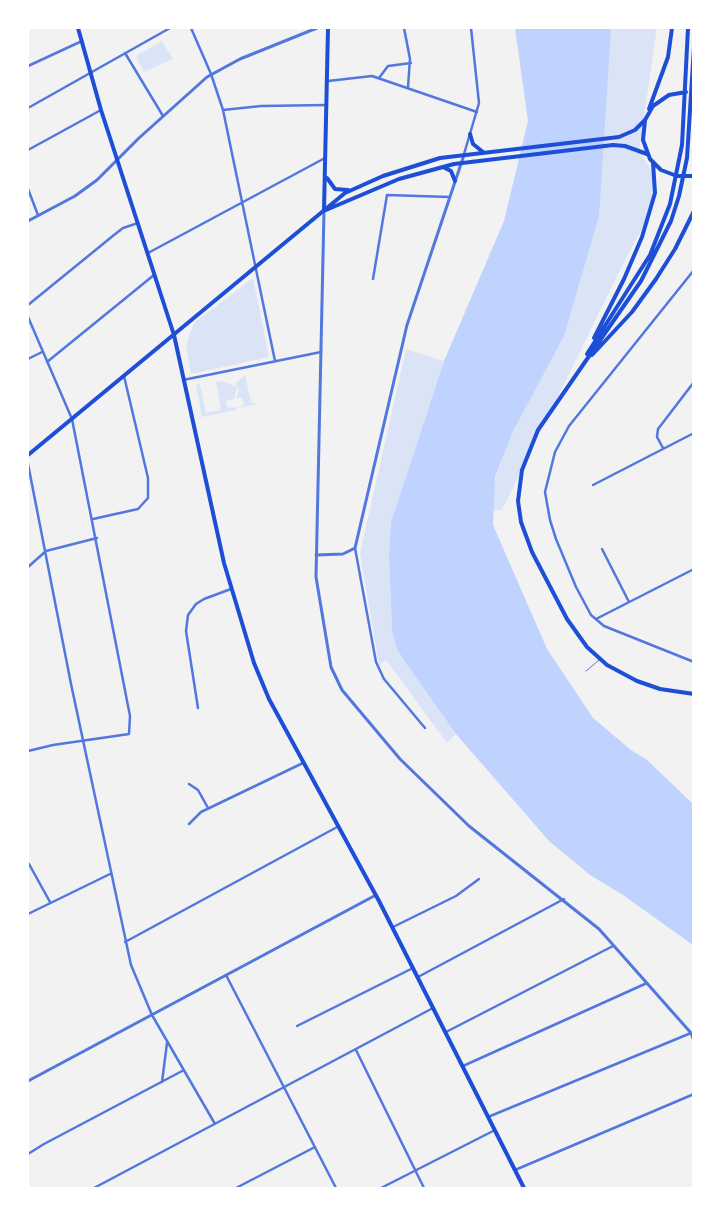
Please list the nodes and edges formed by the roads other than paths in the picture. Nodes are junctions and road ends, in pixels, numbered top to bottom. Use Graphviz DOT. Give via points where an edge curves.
graph roads {
  1 [pos="78,28"];
  2 [pos="170,28"];
  3 [pos="191,28"];
  4 [pos="317,28"];
  5 [pos="328,28"];
  6 [pos="404,28"];
  7 [pos="471,28"];
  8 [pos="672,28"];
  9 [pos="688,28"];
  10 [pos="82,41"];
  11 [pos="694,47"];
  12 [pos="125,53"];
  13 [pos="411,63"];
  14 [pos="28,66"];
  15 [pos="90,74"];
  16 [pos="211,74"];
  17 [pos="379,78"];
  18 [pos="328,81"];
  19 [pos="408,88"];
  20 [pos="694,92"];
  21 [pos="328,105"];
  22 [pos="28,108"];
  23 [pos="101,110"];
  24 [pos="223,110"];
  25 [pos="477,112"];
  26 [pos="649,112"];
  27 [pos="163,116"];
  28 [pos="645,120"];
  29 [pos="470,134"];
  30 [pos="28,150"];
  31 [pos="484,152"];
  32 [pos="464,154"];
  33 [pos="647,154"];
  34 [pos="326,158"];
  35 [pos="118,161"];
  36 [pos="461,163"];
  37 [pos="653,163"];
  38 [pos="441,167"];
  39 [pos="326,170"];
  40 [pos="694,176"];
  41 [pos="455,181"];
  42 [pos="28,189"];
  43 [pos="352,190"];
  44 [pos="449,196"];
  45 [pos="243,203"];
  46 [pos="324,210"];
  47 [pos="694,211"];
  48 [pos="38,215"];
  49 [pos="28,221"];
  50 [pos="138,223"];
  51 [pos="148,253"];
  52 [pos="256,266"];
  53 [pos="694,270"];
  54 [pos="155,274"];
  55 [pos="373,279"];
  56 [pos="28,305"];
  57 [pos="28,318"];
  58 [pos="174,335"];
  59 [pos="42,352"];
  60 [pos="321,352"];
  61 [pos="28,358"];
  62 [pos="275,361"];
  63 [pos="47,362"];
  64 [pos="577,371"];
  65 [pos="124,376"];
  66 [pos="183,380"];
  67 [pos="694,382"];
  68 [pos="72,419"];
  69 [pos="694,432"];
  70 [pos="663,448"];
  71 [pos="28,455"];
  72 [pos="28,464"];
  73 [pos="594,484"];
  74 [pos="93,519"];
  75 [pos="97,538"];
  76 [pos="355,548"];
  77 [pos="602,549"];
  78 [pos="46,551"];
  79 [pos="316,555"];
  80 [pos="28,567"];
  81 [pos="694,569"];
  82 [pos="231,589"];
  83 [pos="629,602"];
  84 [pos="596,619"];
  85 [pos="600,659"];
  86 [pos="694,662"];
  87 [pos="586,671"];
  88 [pos="694,694"];
  89 [pos="198,708"];
  90 [pos="425,728"];
  91 [pos="83,741"];
  92 [pos="28,752"];
  93 [pos="304,762"];
  94 [pos="189,784"];
  95 [pos="208,808"];
  96 [pos="188,824"];
  97 [pos="339,826"];
  98 [pos="29,864"];
  99 [pos="110,874"];
  100 [pos="479,878"];
  101 [pos="376,895"];
  102 [pos="564,899"];
  103 [pos="50,902"];
  104 [pos="28,914"];
  105 [pos="393,927"];
  106 [pos="125,942"];
  107 [pos="613,945"];
  108 [pos="413,968"];
  109 [pos="226,975"];
  110 [pos="418,977"];
  111 [pos="647,983"];
  112 [pos="433,1008"];
  113 [pos="152,1014"];
  114 [pos="297,1026"];
  115 [pos="446,1032"];
  116 [pos="692,1034"];
  117 [pos="694,1041"];
  118 [pos="168,1042"];
  119 [pos="356,1050"];
  120 [pos="463,1066"];
  121 [pos="184,1070"];
  122 [pos="28,1081"];
  123 [pos="162,1082"];
  124 [pos="283,1088"];
  125 [pos="694,1094"];
  126 [pos="488,1117"];
  127 [pos="215,1124"];
  128 [pos="495,1130"];
  129 [pos="315,1147"];
  130 [pos="28,1154"];
  131 [pos="415,1170"];
  132 [pos="515,1170"];
  133 [pos="94,1188"];
  134 [pos="236,1188"];
  135 [pos="336,1188"];
  136 [pos="381,1188"];
  137 [pos="424,1188"];
  138 [pos="524,1188"];
  1 -- 10 [label="main road"];
  2 -- 12 [label="street"];
  3 -- 16 [label="street"];
  4 -- 16 [label="street"];
  5 -- 18 [label="main road"];
  6 -- 13 [label="street"];
  7 -- 25 [label="street" via="479,99"];
  8 -- 26 [label="main road" via="668,57"];
  9 -- 64 [label="main road" via="681,154 667,216 644,264"];
  10 -- 14 [label="street"];
  10 -- 15 [label="main road"];
  11 -- 64 [label="main road" via="687,158 671,221 641,281"];
  12 -- 15 [label="street"];
  12 -- 27 [label="street"];
  13 -- 17 [label="street" via="388,66"];
  13 -- 19 [label="street"];
  15 -- 22 [label="street"];
  15 -- 23 [label="main road"];
  16 -- 24 [label="street"];
  16 -- 27 [label="street"];
  17 -- 18 [label="street" via="365,76"];
  17 -- 19 [label="street"];
  18 -- 21 [label="main road"];
  19 -- 25 [label="street"];
  20 -- 26 [label="main road" via="675,93 657,102"];
  21 -- 24 [label="street"];
  21 -- 34 [label="main road"];
  23 -- 30 [label="street"];
  23 -- 35 [label="main road"];
  24 -- 45 [label="street"];
  25 -- 29 [label="street"];
  26 -- 28 [label="main road"];
  27 -- 35 [label="street"];
  28 -- 31 [label="main road" via="630,133 614,138"];
  28 -- 33 [label="main road" via="642,140"];
  29 -- 31 [label="main road" via="473,144"];
  29 -- 32 [label="street"];
  31 -- 32 [label="main road"];
  32 -- 36 [label="street"];
  32 -- 43 [label="main road" via="411,166"];
  33 -- 36 [label="main road" via="625,146 613,146"];
  33 -- 37 [label="main road"];
  34 -- 39 [label="main road"];
  34 -- 45 [label="street"];
  35 -- 48 [label="street" via="85,189"];
  35 -- 50 [label="main road"];
  36 -- 38 [label="main road"];
  36 -- 41 [label="street"];
  37 -- 40 [label="main road" via="677,176"];
  37 -- 64 [label="main road" via="654,193 642,237"];
  38 -- 41 [label="main road" via="449,169"];
  38 -- 46 [label="main road" via="393,181"];
  39 -- 43 [label="main road" via="328,182 335,189"];
  39 -- 46 [label="main road"];
  41 -- 44 [label="street"];
  42 -- 48 [label="street"];
  43 -- 46 [label="main road" via="335,199"];
  44 -- 55 [label="street" via="387,195"];
  44 -- 76 [label="street" via="407,325"];
  45 -- 51 [label="street"];
  45 -- 52 [label="street"];
  46 -- 52 [label="main road"];
  46 -- 60 [label="street"];
  47 -- 64 [label="main road" via="676,249 648,289 622,323"];
  48 -- 49 [label="street"];
  50 -- 51 [label="main road"];
  50 -- 56 [label="street" via="122,228"];
  51 -- 54 [label="main road"];
  52 -- 58 [label="main road"];
  52 -- 62 [label="street"];
  53 -- 84 [label="street" via="576,416 558,446 549,473 546,492 550,520 576,587"];
  54 -- 58 [label="main road"];
  54 -- 63 [label="street"];
  57 -- 59 [label="street"];
  58 -- 65 [label="main road"];
  58 -- 66 [label="main road"];
  59 -- 61 [label="street"];
  59 -- 63 [label="street"];
  60 -- 62 [label="street"];
  60 -- 79 [label="street"];
  62 -- 66 [label="street"];
  63 -- 68 [label="street"];
  64 -- 85 [label="main road" via="543,421 529,449 520,479 518,501 524,533 532,552 570,625"];
  65 -- 68 [label="main road"];
  65 -- 74 [label="street" via="148,478 148,498 138,509"];
  66 -- 82 [label="main road"];
  67 -- 70 [label="street" via="658,429 657,437"];
  68 -- 71 [label="main road"];
  68 -- 74 [label="street"];
  69 -- 70 [label="street"];
  70 -- 73 [label="street"];
  72 -- 78 [label="street"];
  74 -- 75 [label="street"];
  75 -- 78 [label="street"];
  75 -- 91 [label="street" via="130,725 129,734"];
  76 -- 79 [label="street" via="343,554"];
  76 -- 90 [label="street" via="376,662 388,685"];
  77 -- 83 [label="street"];
  78 -- 80 [label="street"];
  78 -- 91 [label="street"];
  79 -- 102 [label="street" via="317,592 324,635 331,667 342,690 400,759 469,826"];
  81 -- 83 [label="street"];
  82 -- 89 [label="street" via="204,599 188,615 186,631"];
  82 -- 93 [label="main road" via="258,676"];
  83 -- 84 [label="street"];
  84 -- 86 [label="street" via="604,626"];
  85 -- 87 [label="lane"];
  85 -- 88 [label="main road" via="617,672 642,683"];
  91 -- 92 [label="street"];
  91 -- 99 [label="street"];
  93 -- 95 [label="street"];
  93 -- 97 [label="main road"];
  94 -- 95 [label="street" via="198,790"];
  95 -- 96 [label="street"];
  97 -- 101 [label="main road"];
  97 -- 106 [label="street"];
  98 -- 103 [label="street"];
  99 -- 103 [label="street"];
  99 -- 106 [label="street"];
  100 -- 105 [label="street" via="456,896"];
  101 -- 105 [label="main road"];
  101 -- 109 [label="street"];
  102 -- 107 [label="street"];
  102 -- 110 [label="street"];
  103 -- 104 [label="street"];
  105 -- 108 [label="main road"];
  106 -- 113 [label="street" via="139,987"];
  107 -- 111 [label="street"];
  107 -- 115 [label="street"];
  108 -- 110 [label="main road"];
  108 -- 114 [label="street"];
  109 -- 113 [label="street"];
  109 -- 124 [label="street"];
  110 -- 112 [label="main road"];
  111 -- 116 [label="street"];
  111 -- 120 [label="street"];
  112 -- 115 [label="main road"];
  112 -- 119 [label="street"];
  113 -- 118 [label="street"];
  113 -- 122 [label="street"];
  115 -- 120 [label="main road"];
  116 -- 117 [label="street"];
  116 -- 126 [label="street"];
  118 -- 121 [label="street"];
  118 -- 123 [label="street"];
  119 -- 124 [label="street"];
  119 -- 131 [label="street"];
  120 -- 126 [label="main road"];
  121 -- 123 [label="street"];
  121 -- 127 [label="street"];
  123 -- 130 [label="street"];
  124 -- 127 [label="street"];
  124 -- 129 [label="street"];
  125 -- 132 [label="street"];
  126 -- 128 [label="main road"];
  127 -- 133 [label="street"];
  128 -- 131 [label="street"];
  128 -- 132 [label="main road"];
  129 -- 134 [label="street"];
  129 -- 135 [label="street"];
  131 -- 136 [label="street"];
  131 -- 137 [label="street"];
  132 -- 138 [label="main road"];
}
